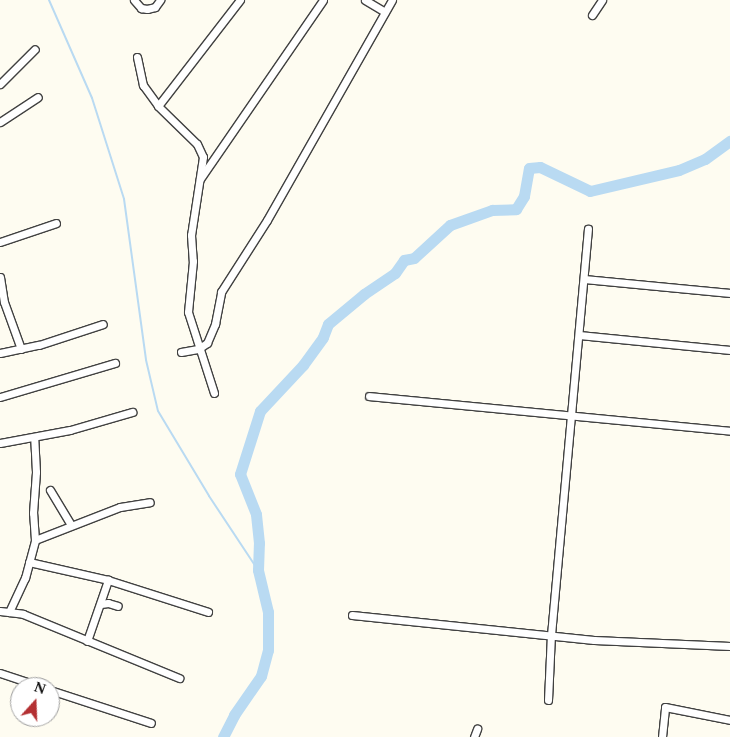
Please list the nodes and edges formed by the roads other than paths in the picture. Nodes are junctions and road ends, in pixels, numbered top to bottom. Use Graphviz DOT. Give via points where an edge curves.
graph roads {
  1 [pos="134,0"];
  2 [pos="160,0"];
  3 [pos="240,0"];
  4 [pos="323,0"];
  5 [pos="365,0"];
  6 [pos="392,0"];
  7 [pos="602,0"];
  8 [pos="385,12"];
  9 [pos="592,15"];
  10 [pos="35,49"];
  11 [pos="137,57"];
  12 [pos="0,84"];
  13 [pos="38,97"];
  14 [pos="158,106"];
  15 [pos="0,122"];
  16 [pos="198,182"];
  17 [pos="56,223"];
  18 [pos="588,229"];
  19 [pos="0,242"];
  20 [pos="0,277"];
  21 [pos="584,279"];
  22 [pos="730,293"];
  23 [pos="103,324"];
  24 [pos="579,335"];
  25 [pos="201,347"];
  26 [pos="20,349"];
  27 [pos="730,350"];
  28 [pos="181,352"];
  29 [pos="0,353"];
  30 [pos="115,363"];
  31 [pos="214,392"];
  32 [pos="369,396"];
  33 [pos="0,397"];
  34 [pos="132,412"];
  35 [pos="571,415"];
  36 [pos="730,431"];
  37 [pos="34,437"];
  38 [pos="0,443"];
  39 [pos="50,490"];
  40 [pos="150,502"];
  41 [pos="71,524"];
  42 [pos="35,540"];
  43 [pos="30,562"];
  44 [pos="108,580"];
  45 [pos="101,604"];
  46 [pos="118,606"];
  47 [pos="0,611"];
  48 [pos="9,612"];
  49 [pos="208,612"];
  50 [pos="352,615"];
  51 [pos="551,635"];
  52 [pos="87,640"];
  53 [pos="730,646"];
  54 [pos="0,673"];
  55 [pos="12,677"];
  56 [pos="179,678"];
  57 [pos="60,693"];
  58 [pos="548,700"];
  59 [pos="730,720"];
  60 [pos="150,723"];
  61 [pos="662,737"];
  1 -- 2 [label="street" via="141,8 147,9 155,7"];
  3 -- 14 [label="street"];
  4 -- 16 [label="street"];
  5 -- 8 [label="street"];
  6 -- 8 [label="street"];
  7 -- 9 [label="street"];
  8 -- 25 [label="street" via="267,220 221,292 215,324 207,343"];
  10 -- 12 [label="street"];
  11 -- 14 [label="street" via="143,85"];
  13 -- 15 [label="street"];
  14 -- 16 [label="street" via="197,144 203,157"];
  16 -- 25 [label="street" via="191,235 193,261 188,312"];
  17 -- 19 [label="street"];
  18 -- 21 [label="street"];
  20 -- 26 [label="street" via="4,302"];
  21 -- 22 [label="street"];
  21 -- 24 [label="street"];
  23 -- 26 [label="street" via="39,346"];
  24 -- 27 [label="street"];
  24 -- 35 [label="street"];
  25 -- 28 [label="street"];
  25 -- 31 [label="street"];
  26 -- 29 [label="street"];
  30 -- 33 [label="street"];
  32 -- 35 [label="street"];
  34 -- 37 [label="street"];
  35 -- 36 [label="street"];
  35 -- 51 [label="street"];
  37 -- 38 [label="street"];
  37 -- 42 [label="street"];
  39 -- 41 [label="street"];
  40 -- 41 [label="street" via="120,506"];
  41 -- 42 [label="street"];
  42 -- 43 [label="street"];
  43 -- 44 [label="street"];
  43 -- 48 [label="street"];
  44 -- 45 [label="street"];
  44 -- 49 [label="street"];
  45 -- 46 [label="street"];
  45 -- 52 [label="street"];
  47 -- 48 [label="street"];
  48 -- 52 [label="street" via="23,614"];
  50 -- 51 [label="street"];
  51 -- 53 [label="street"];
  51 -- 58 [label="street"];
  52 -- 56 [label="street"];
  54 -- 55 [label="street"];
  57 -- 60 [label="street"];
  59 -- 61 [label="street" via="665,707"];
}
